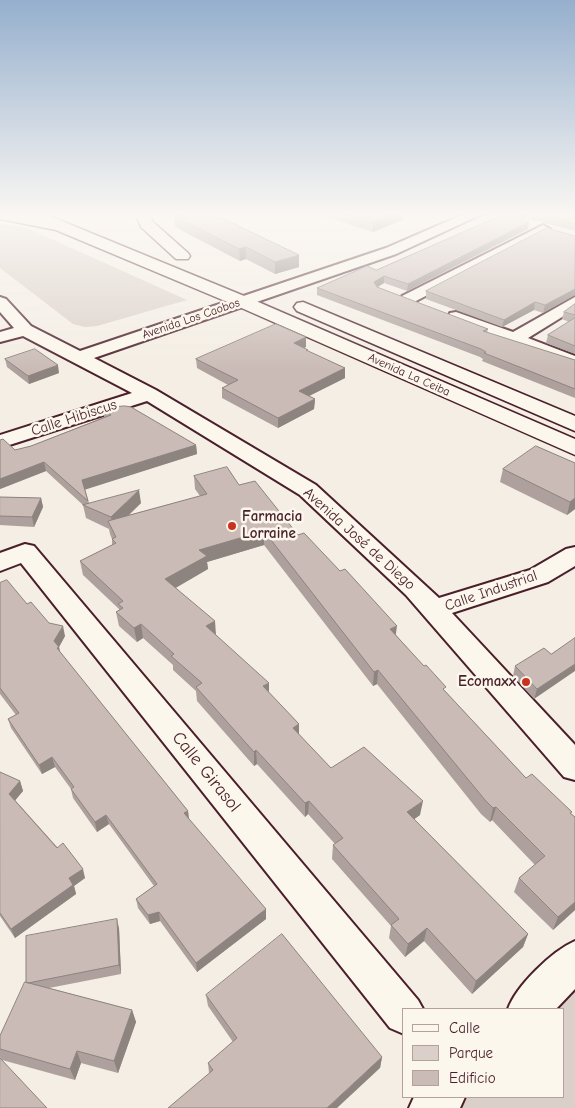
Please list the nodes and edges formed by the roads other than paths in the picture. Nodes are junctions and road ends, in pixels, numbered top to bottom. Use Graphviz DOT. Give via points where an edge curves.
graph roads {
  1 [pos="171,267"];
  2 [pos="345,267"];
  3 [pos="470,267"];
  4 [pos="243,292"];
  5 [pos="268,293"];
  6 [pos="391,293"];
  7 [pos="408,299"];
  8 [pos="0,302"];
  9 [pos="575,302"];
  10 [pos="426,306"];
  11 [pos="443,313"];
  12 [pos="25,330"];
  13 [pos="0,337"];
  14 [pos="514,339"];
  15 [pos="78,358"];
  16 [pos="575,362"];
  17 [pos="149,394"];
  18 [pos="575,424"];
  19 [pos="0,442"];
  20 [pos="575,448"];
  21 [pos="575,554"];
  22 [pos="0,563"];
  23 [pos="432,610"];
  24 [pos="575,767"];
  25 [pos="575,961"];
  26 [pos="529,1008"];
  27 [pos="402,1012"];
  28 [pos="442,1098"];
  29 [pos="431,1108"];
  1 -- 4 [label="highway, Avenida La Ceiba"];
  2 -- 5 [label="street, Avenida Los Caobos"];
  3 -- 7 [label="street"];
  4 -- 5 [label="street, Avenida Los Caobos"];
  4 -- 15 [label="street, Avenida Los Caobos"];
  4 -- 20 [label="highway, Avenida La Ceiba"];
  5 -- 18 [label="highway, Avenida La Ceiba"];
  6 -- 7 [label="street"];
  7 -- 10 [label="street"];
  8 -- 12 [label="street, Avenida José de Diego"];
  9 -- 14 [label="street"];
  11 -- 14 [label="street"];
  12 -- 13 [label="street"];
  12 -- 15 [label="street, Avenida José de Diego"];
  14 -- 16 [label="street"];
  15 -- 17 [label="street, Avenida José de Diego"];
  17 -- 19 [label="street, Calle Hibiscus"];
  17 -- 23 [label="street, Avenida José de Diego" via="308,490 415,589"];
  21 -- 23 [label="street, Calle Industrial" via="540,576"];
  22 -- 27 [label="street, Calle Girasol" via="25,552"];
  23 -- 24 [label="street, Avenida José de Diego"];
  25 -- 26 [label="street"];
  28 -- 29 [label="street"];
}
